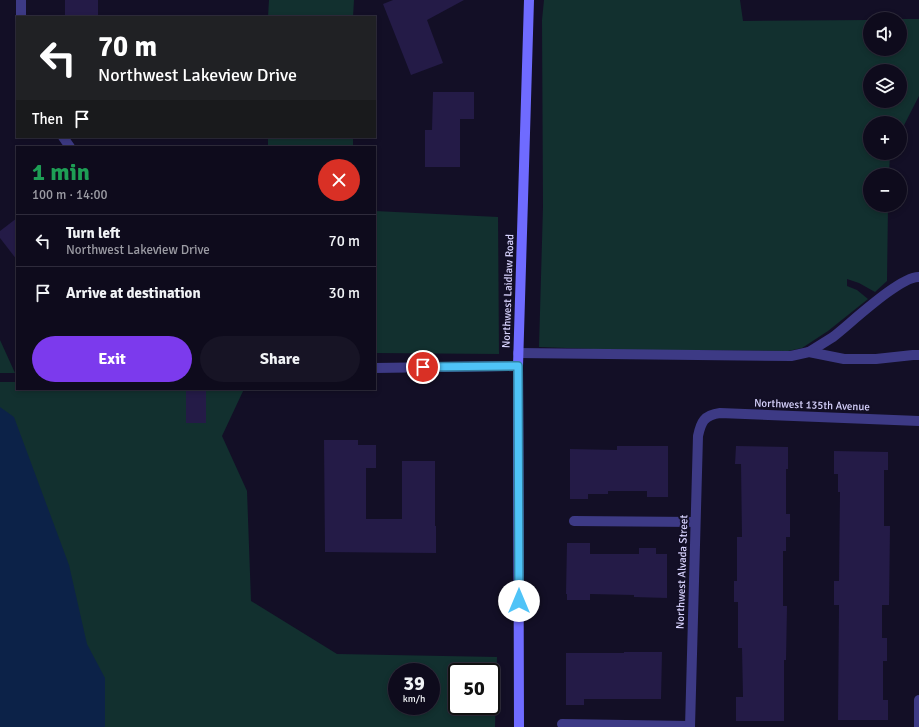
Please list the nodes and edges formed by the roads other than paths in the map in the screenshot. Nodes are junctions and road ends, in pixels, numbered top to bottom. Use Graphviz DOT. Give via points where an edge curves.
graph roads {
  1 [pos="21,0"];
  2 [pos="529,0"];
  3 [pos="21,16"];
  4 [pos="919,276"];
  5 [pos="809,352"];
  6 [pos="518,353"];
  7 [pos="919,355"];
  8 [pos="518,366"];
  9 [pos="376,368"];
  10 [pos="705,418"];
  11 [pos="919,421"];
  12 [pos="574,521"];
  13 [pos="695,522"];
  14 [pos="919,700"];
  15 [pos="562,724"];
  16 [pos="690,726"];
  17 [pos="519,727"];
  18 [pos="919,727"];
  1 -- 3 [label="street"];
  2 -- 6 [label="main road, Northwest Laidlaw Road"];
  4 -- 5 [label="street" via="897,285 832,338"];
  5 -- 6 [label="street" via="791,356"];
  5 -- 7 [label="street" via="844,359"];
  6 -- 8 [label="main road, Northwest Laidlaw Road"];
  8 -- 9 [label="street"];
  8 -- 17 [label="main road, Northwest Laidlaw Road"];
  10 -- 11 [label="street, Northwest 135th Avenue" via="720,413"];
  10 -- 13 [label="street, Northwest Alvada Street" via="698,436"];
  12 -- 13 [label="street"];
  13 -- 16 [label="street, Northwest Alvada Street"];
  14 -- 18 [label="street"];
  15 -- 16 [label="street"];
}
